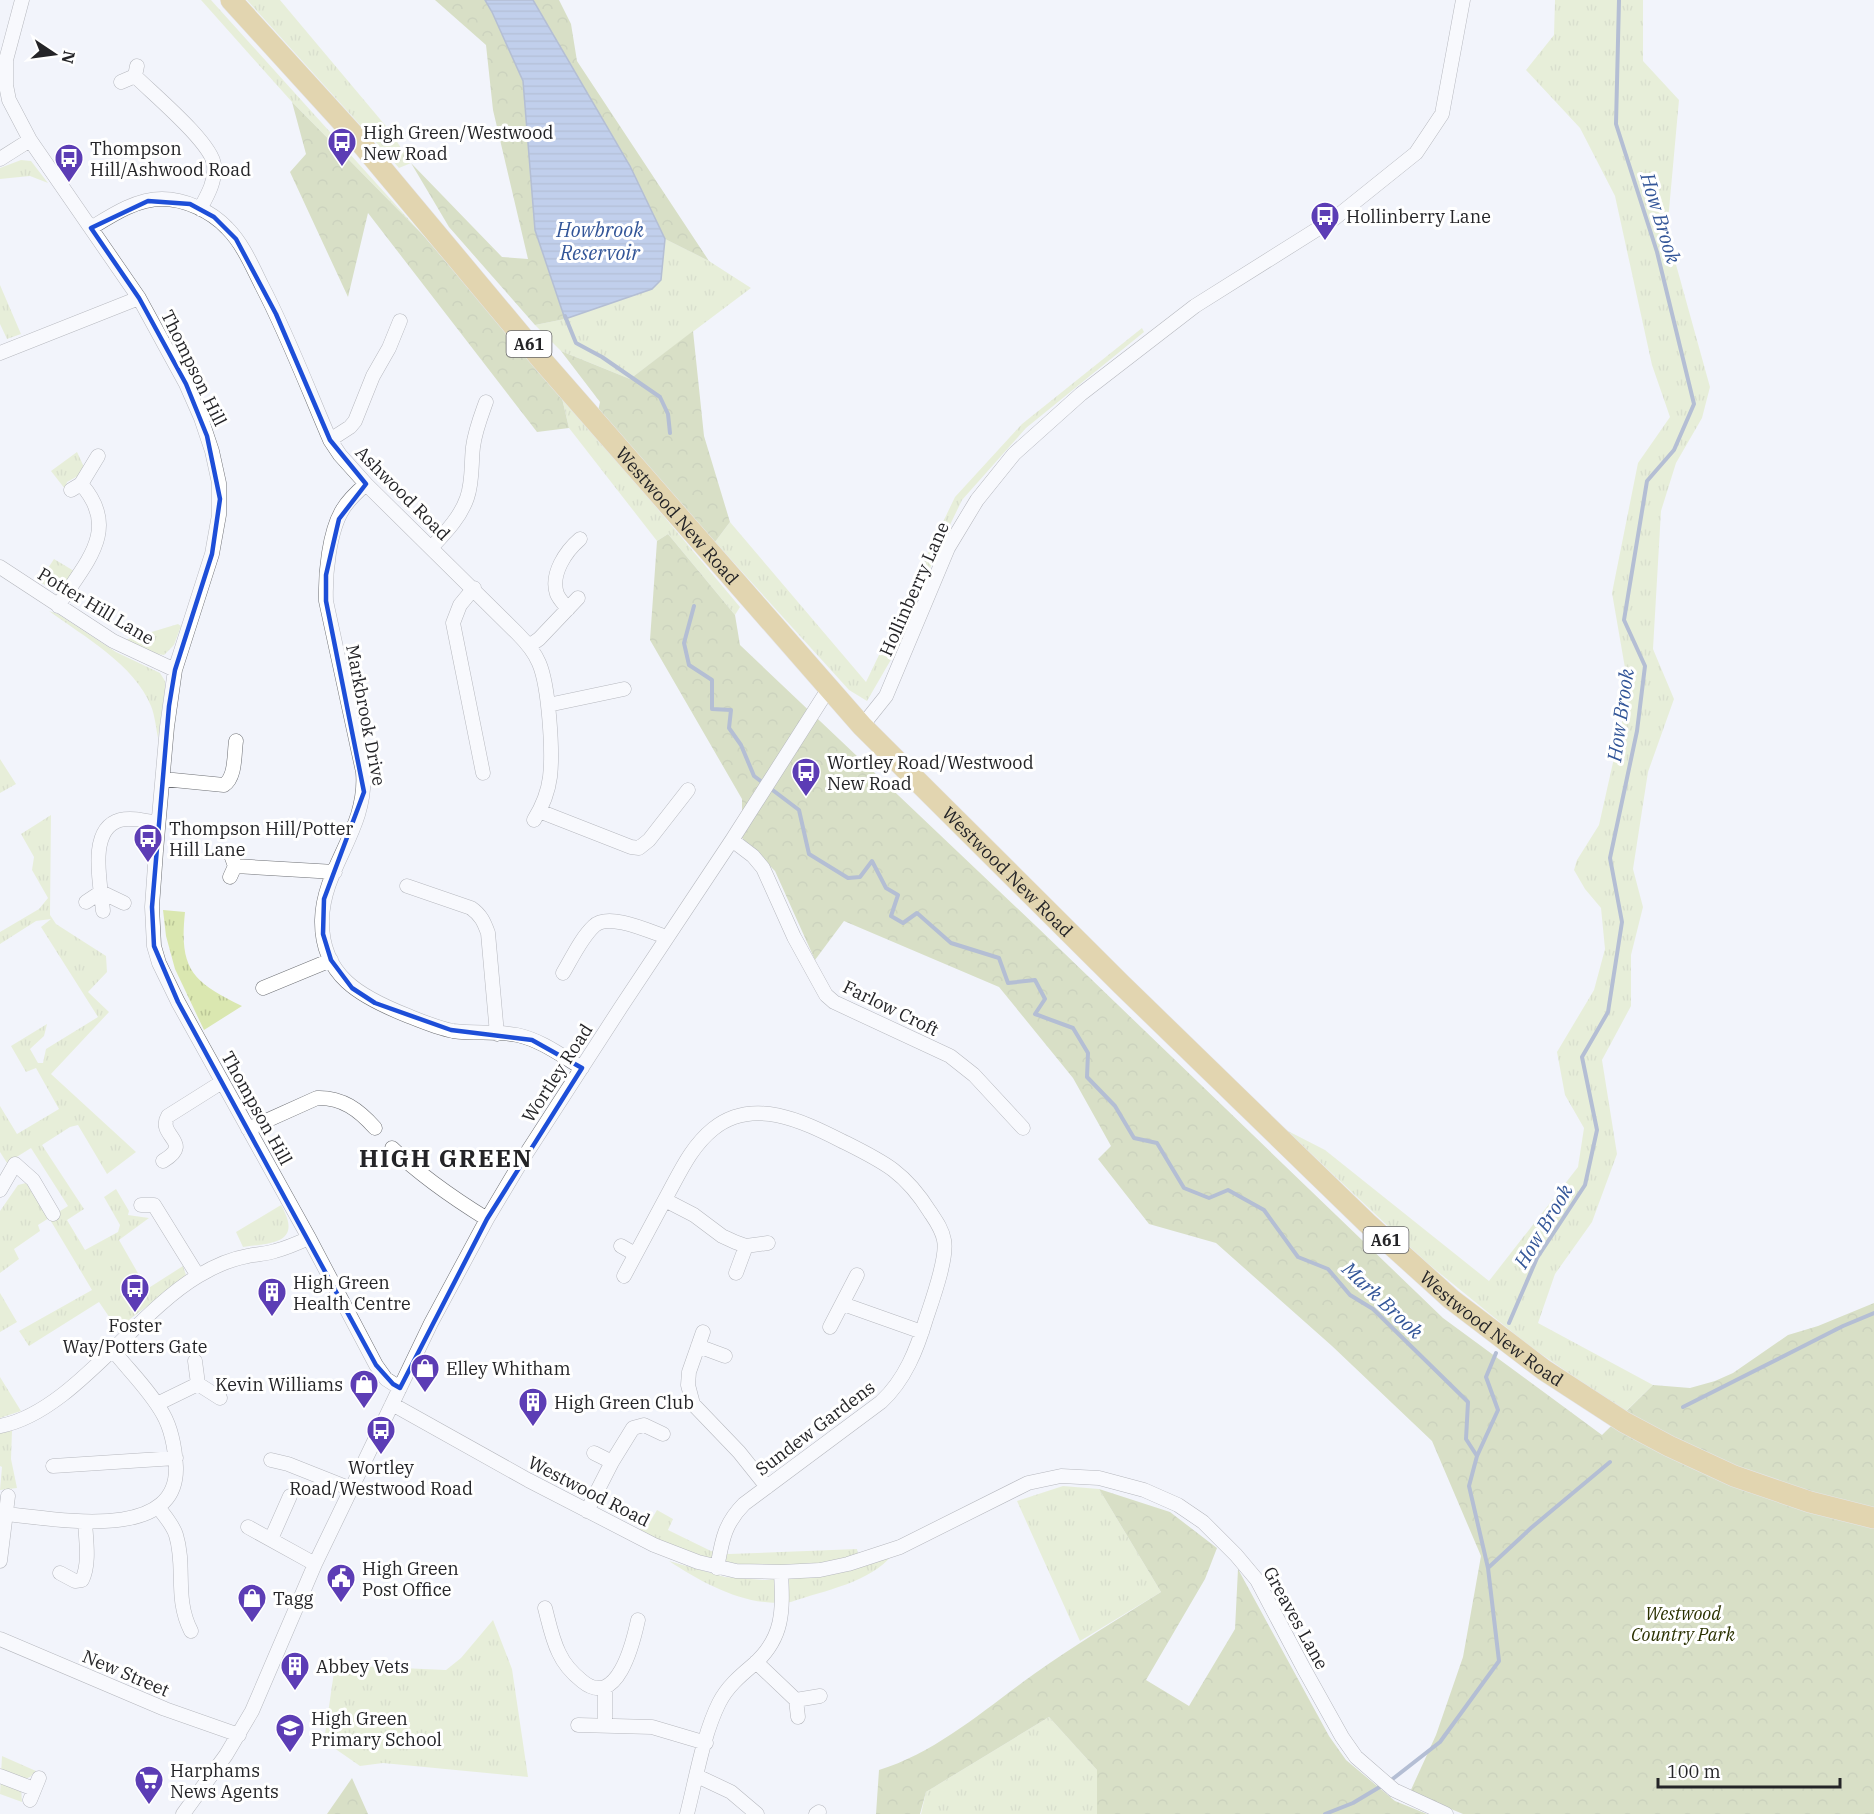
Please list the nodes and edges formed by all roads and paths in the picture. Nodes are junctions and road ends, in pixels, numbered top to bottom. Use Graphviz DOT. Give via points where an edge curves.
graph roads {
  1 [pos="22,0"];
  2 [pos="231,0"];
  3 [pos="1463,0"];
  4 [pos="3,59"];
  5 [pos="121,81"];
  6 [pos="30,140"];
  7 [pos="0,159"];
  8 [pos="200,209"];
  9 [pos="91,228"];
  10 [pos="139,298"];
  11 [pos="400,321"];
  12 [pos="0,353"];
  13 [pos="495,420"];
  14 [pos="330,440"];
  15 [pos="98,456"];
  16 [pos="366,484"];
  17 [pos="580,539"];
  18 [pos="431,548"];
  19 [pos="0,567"];
  20 [pos="474,588"];
  21 [pos="578,598"];
  22 [pos="58,606"];
  23 [pos="568,609"];
  24 [pos="529,646"];
  25 [pos="175,670"];
  26 [pos="829,688"];
  27 [pos="624,689"];
  28 [pos="548,705"];
  29 [pos="862,726"];
  30 [pos="236,741"];
  31 [pos="483,773"];
  32 [pos="163,779"];
  33 [pos="688,790"];
  34 [pos="158,823"];
  35 [pos="732,840"];
  36 [pos="232,866"];
  37 [pos="334,872"];
  38 [pos="406,886"];
  39 [pos="101,892"];
  40 [pos="86,902"];
  41 [pos="124,903"];
  42 [pos="103,911"];
  43 [pos="666,937"];
  44 [pos="331,960"];
  45 [pos="563,973"];
  46 [pos="263,988"];
  47 [pos="497,1034"];
  48 [pos="582,1068"];
  49 [pos="222,1082"];
  50 [pos="375,1128"];
  51 [pos="1023,1128"];
  52 [pos="248,1129"];
  53 [pos="392,1148"];
  54 [pos="164,1161"];
  55 [pos="0,1190"];
  56 [pos="665,1200"];
  57 [pos="141,1205"];
  58 [pos="53,1214"];
  59 [pos="487,1219"];
  60 [pos="309,1238"];
  61 [pos="768,1243"];
  62 [pos="621,1246"];
  63 [pos="746,1246"];
  64 [pos="635,1254"];
  65 [pos="736,1273"];
  66 [pos="857,1275"];
  67 [pos="198,1276"];
  68 [pos="624,1276"];
  69 [pos="843,1304"];
  70 [pos="830,1327"];
  71 [pos="703,1332"];
  72 [pos="922,1332"];
  73 [pos="698,1346"];
  74 [pos="112,1349"];
  75 [pos="724,1356"];
  76 [pos="195,1361"];
  77 [pos="198,1384"];
  78 [pos="400,1388"];
  79 [pos="220,1398"];
  80 [pos="158,1404"];
  81 [pos="392,1404"];
  82 [pos="0,1426"];
  83 [pos="663,1434"];
  84 [pos="594,1453"];
  85 [pos="176,1458"];
  86 [pos="271,1460"];
  87 [pos="612,1462"];
  88 [pos="53,1466"];
  89 [pos="767,1487"];
  90 [pos="351,1489"];
  91 [pos="8,1496"];
  92 [pos="290,1496"];
  93 [pos="158,1507"];
  94 [pos="587,1511"];
  95 [pos="5,1514"];
  96 [pos="1874,1518"];
  97 [pos="85,1522"];
  98 [pos="248,1527"];
  99 [pos="271,1539"];
  100 [pos="0,1561"];
  101 [pos="315,1564"];
  102 [pos="717,1568"];
  103 [pos="781,1572"];
  104 [pos="60,1573"];
  105 [pos="545,1608"];
  106 [pos="638,1620"];
  107 [pos="191,1631"];
  108 [pos="0,1639"];
  109 [pos="756,1662"];
  110 [pos="605,1688"];
  111 [pos="820,1696"];
  112 [pos="796,1700"];
  113 [pos="798,1717"];
  114 [pos="578,1725"];
  115 [pos="606,1725"];
  116 [pos="239,1735"];
  117 [pos="706,1743"];
  118 [pos="0,1776"];
  119 [pos="697,1776"];
  120 [pos="34,1789"];
  121 [pos="183,1814"];
  122 [pos="687,1814"];
  123 [pos="757,1814"];
  124 [pos="1446,1814"];
  1 -- 4 [label="street, Thompson Hill"];
  2 -- 26 [label="highway, Westwood New Road / A61" via="354,135 541,359"];
  3 -- 29 [label="street, Hollinberry Lane" via="1442,114 1416,153 1335,218 1195,306 1081,393 1014,454 977,500 948,548 886,696"];
  4 -- 6 [label="street, Thompson Hill" via="9,100"];
  5 -- 8 [label="street" via="136,71 212,155 214,178"];
  6 -- 7 [label="street"];
  6 -- 9 [label="street, Thompson Hill"];
  8 -- 9 [label="street, Ashwood Road" via="178,201 148,201 117,212"];
  8 -- 14 [label="street, Ashwood Road" via="226,227 246,254"];
  9 -- 10 [label="street, Thompson Hill"];
  10 -- 12 [label="street"];
  10 -- 25 [label="street, Thompson Hill" via="201,418 216,466 220,498 212,554"];
  11 -- 14 [label="street" via="359,414 350,427"];
  13 -- 18 [label="street" via="484,408 475,432 466,500 453,524"];
  14 -- 16 [label="street, Ashwood Road"];
  15 -- 22 [label="street" via="76,487 95,502 99,511 96,543"];
  16 -- 18 [label="street, Ashwood Road"];
  16 -- 37 [label="street, Markbrook Drive" via="343,509 326,574 326,601 364,792"];
  17 -- 23 [label="street" via="565,554 558,569 556,591"];
  18 -- 20 [label="street, Ashwood Road"];
  19 -- 22 [label="street, Potter Hill Lane"];
  20 -- 24 [label="street, Ashwood Road"];
  20 -- 31 [label="street" via="460,605 453,623 485,748"];
  21 -- 23 [label="street"];
  22 -- 25 [label="street, Potter Hill Lane" via="113,641"];
  23 -- 24 [label="street"];
  24 -- 28 [label="street, Ashwood Road" via="544,676"];
  25 -- 32 [label="street, Thompson Hill"];
  26 -- 29 [label="highway, Westwood New Road / A61"];
  26 -- 35 [label="street, Wortley Road"];
  27 -- 28 [label="street" via="606,700"];
  28 -- 33 [label="street, Ashwood Road" via="550,778 536,816 639,848 649,840 666,807"];
  29 -- 96 [label="highway, Westwood New Road / A61" via="1275,1135 1451,1299 1586,1398 1669,1446 1734,1476 1810,1502"];
  30 -- 32 [label="street" via="228,783"];
  32 -- 34 [label="street, Thompson Hill"];
  34 -- 39 [label="street" via="130,819 109,826 99,847"];
  34 -- 49 [label="street, Thompson Hill" via="152,907 154,946 174,995"];
  35 -- 43 [label="street, Wortley Road"];
  35 -- 51 [label="street, Farlow Croft" via="764,868 794,937 826,995 950,1056 974,1075"];
  36 -- 37 [label="street"];
  37 -- 44 [label="street, Markbrook Drive" via="324,899 322,922"];
  38 -- 47 [label="street" via="479,913 488,933"];
  39 -- 40 [label="street"];
  39 -- 41 [label="street"];
  39 -- 42 [label="street"];
  43 -- 45 [label="street" via="621,922 601,921 588,933"];
  43 -- 48 [label="street, Wortley Road"];
  44 -- 46 [label="street"];
  44 -- 47 [label="street, Markbrook Drive" via="352,988 375,1003 451,1030"];
  47 -- 48 [label="street, Markbrook Drive" via="532,1040"];
  48 -- 59 [label="street, Wortley Road"];
  49 -- 52 [label="street, Thompson Hill"];
  49 -- 54 [label="street" via="165,1120 177,1150"];
  50 -- 52 [label="street" via="352,1107 317,1098"];
  52 -- 60 [label="street, Thompson Hill"];
  53 -- 59 [label="street" via="443,1191"];
  55 -- 58 [label="street" via="15,1164 33,1180"];
  56 -- 63 [label="street" via="722,1236"];
  56 -- 64 [label="street, Sundew Gardens"];
  56 -- 72 [label="street, Sundew Gardens" via="704,1137 724,1122 742,1116 787,1116 869,1154 906,1180 942,1231 944,1254"];
  57 -- 67 [label="street" via="154,1205"];
  59 -- 78 [label="street, Wortley Road"];
  60 -- 67 [label="street" via="275,1251 234,1259"];
  60 -- 78 [label="street, Thompson Hill" via="376,1365"];
  61 -- 63 [label="street"];
  62 -- 64 [label="street"];
  63 -- 65 [label="street"];
  64 -- 68 [label="street, Sundew Gardens"];
  66 -- 69 [label="street"];
  67 -- 74 [label="street" via="177,1289"];
  69 -- 70 [label="street"];
  69 -- 72 [label="street"];
  71 -- 73 [label="street"];
  72 -- 89 [label="street, Sundew Gardens" via="907,1369 890,1393"];
  73 -- 75 [label="street"];
  73 -- 89 [label="street" via="689,1372 693,1404"];
  74 -- 80 [label="street"];
  74 -- 82 [label="street" via="65,1392 36,1412"];
  76 -- 77 [label="street"];
  77 -- 79 [label="street"];
  77 -- 80 [label="street"];
  78 -- 81 [label="street, Wortley Road"];
  80 -- 85 [label="street" via="172,1434"];
  81 -- 90 [label="street, Wortley Road"];
  81 -- 94 [label="street, Westwood Road"];
  83 -- 87 [label="street" via="644,1425 633,1428"];
  84 -- 87 [label="street"];
  85 -- 88 [label="street"];
  85 -- 93 [label="street" via="172,1491"];
  86 -- 90 [label="street" via="290,1458"];
  87 -- 94 [label="street"];
  89 -- 102 [label="street, Sundew Gardens" via="739,1509 728,1524"];
  90 -- 101 [label="street, Wortley Road"];
  91 -- 95 [label="street"];
  92 -- 99 [label="street"];
  93 -- 97 [label="street" via="146,1514"];
  93 -- 107 [label="street" via="176,1532 182,1602"];
  94 -- 102 [label="street, Westwood Road" via="675,1555"];
  95 -- 97 [label="street"];
  95 -- 100 [label="street"];
  97 -- 104 [label="street" via="85,1574 82,1580 75,1581"];
  98 -- 99 [label="street"];
  99 -- 101 [label="street"];
  101 -- 116 [label="street, Wortley Road"];
  102 -- 103 [label="street, Westwood Road"];
  103 -- 109 [label="street" via="779,1627 771,1646"];
  103 -- 124 [label="street, Greaves Lane" via="849,1564 900,1547 1028,1483 1061,1476 1099,1478 1144,1490 1203,1522 1257,1580 1356,1757 1394,1790"];
  105 -- 110 [label="street" via="556,1623 554,1643 566,1666 586,1684"];
  106 -- 110 [label="street" via="624,1664"];
  108 -- 116 [label="street, New Street" via="165,1709"];
  109 -- 112 [label="street"];
  109 -- 117 [label="street" via="723,1696"];
  110 -- 115 [label="street"];
  111 -- 112 [label="street"];
  112 -- 113 [label="street"];
  114 -- 115 [label="street"];
  115 -- 117 [label="street" via="652,1727"];
  116 -- 121 [label="street, Wortley Road"];
  117 -- 119 [label="street"];
  118 -- 120 [label="street"];
  119 -- 122 [label="street"];
  119 -- 123 [label="street" via="731,1792"];
}
